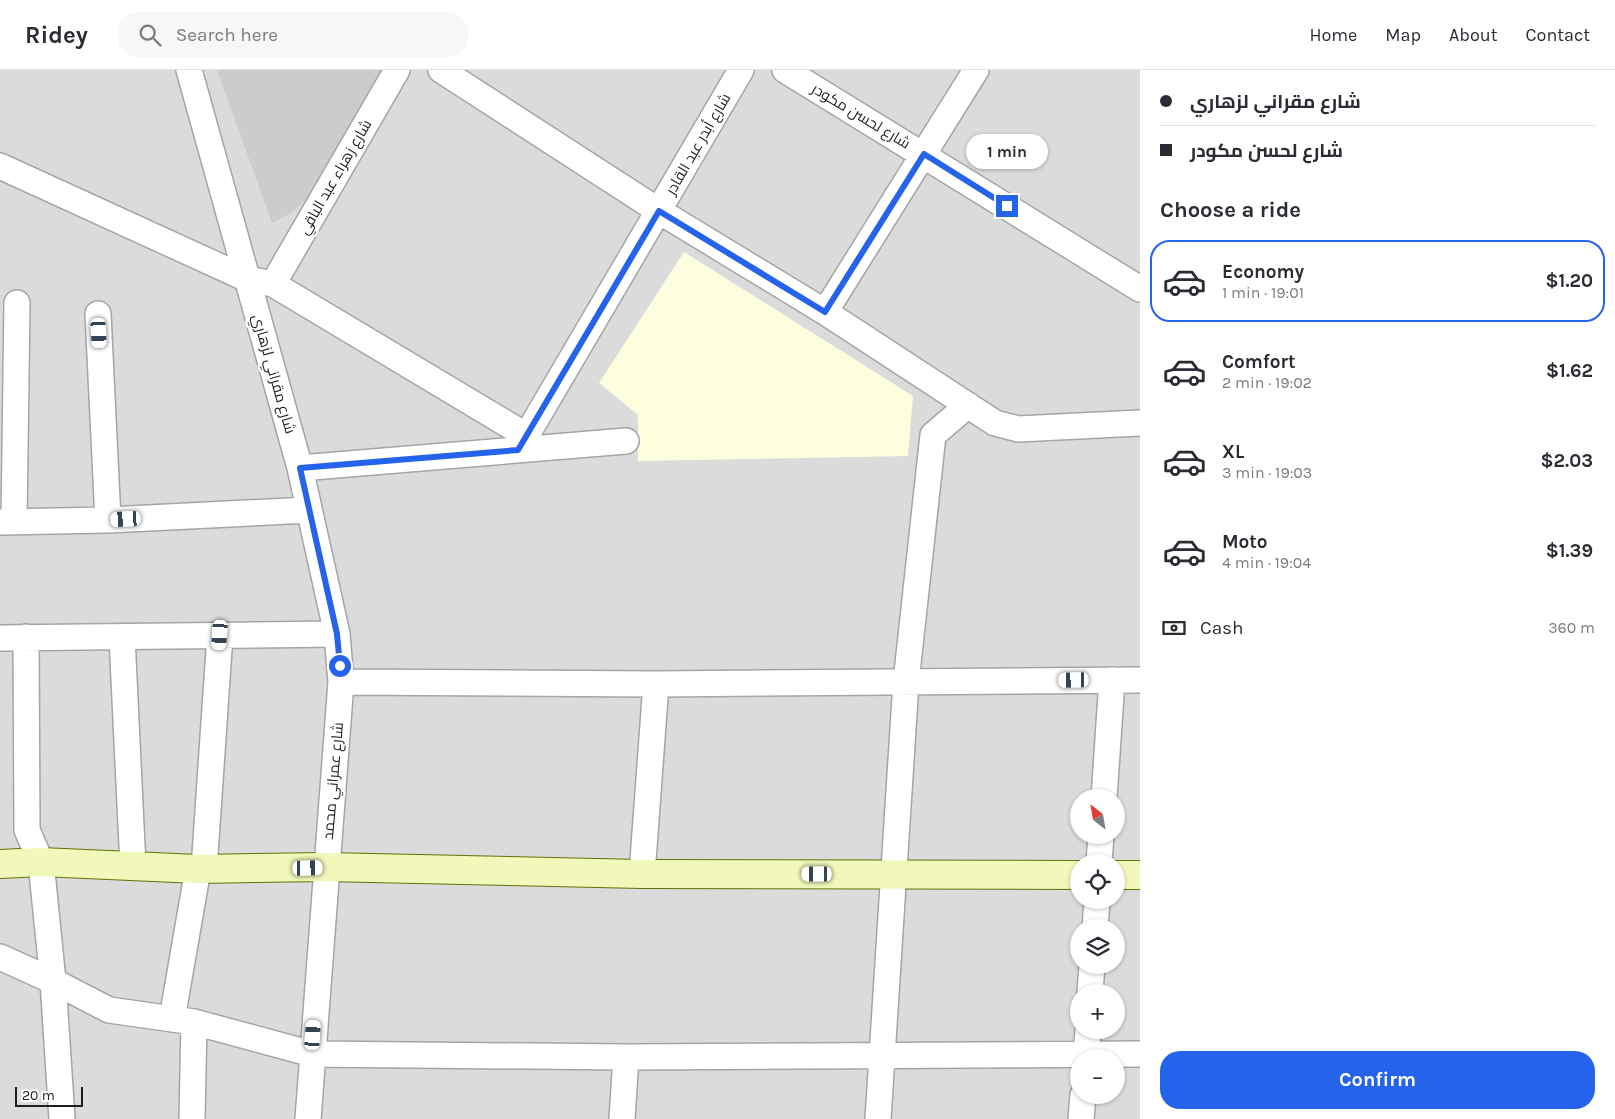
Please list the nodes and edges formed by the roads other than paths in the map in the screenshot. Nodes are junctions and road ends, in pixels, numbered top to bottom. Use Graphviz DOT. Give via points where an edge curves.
graph roads {
  1 [pos="189,70"];
  2 [pos="397,70"];
  3 [pos="441,70"];
  4 [pos="742,70"];
  5 [pos="785,70"];
  6 [pos="976,70"];
  7 [pos="924,154"];
  8 [pos="0,166"];
  9 [pos="659,211"];
  10 [pos="247,278"];
  11 [pos="273,284"];
  12 [pos="1140,289"];
  13 [pos="16,303"];
  14 [pos="825,312"];
  15 [pos="98,314"];
  16 [pos="968,404"];
  17 [pos="1140,423"];
  18 [pos="626,441"];
  19 [pos="522,443"];
  20 [pos="300,468"];
  21 [pos="309,510"];
  22 [pos="108,520"];
  23 [pos="7,522"];
  24 [pos="337,634"];
  25 [pos="220,635"];
  26 [pos="26,637"];
  27 [pos="0,638"];
  28 [pos="122,638"];
  29 [pos="1112,680"];
  30 [pos="1140,680"];
  31 [pos="341,682"];
  32 [pos="906,682"];
  33 [pos="656,684"];
  34 [pos="1105,789"];
  35 [pos="41,862"];
  36 [pos="0,864"];
  37 [pos="133,867"];
  38 [pos="325,867"];
  39 [pos="201,869"];
  40 [pos="642,874"];
  41 [pos="895,874"];
  42 [pos="1070,875"];
  43 [pos="1125,875"];
  44 [pos="1140,875"];
  45 [pos="0,957"];
  46 [pos="53,980"];
  47 [pos="183,1021"];
  48 [pos="312,1054"];
  49 [pos="1140,1054"];
  50 [pos="1125,1055"];
  51 [pos="880,1056"];
  52 [pos="1070,1056"];
  53 [pos="626,1057"];
  54 [pos="1083,1104"];
  55 [pos="62,1119"];
  56 [pos="192,1119"];
  57 [pos="308,1119"];
  58 [pos="622,1119"];
  59 [pos="878,1119"];
  60 [pos="1082,1119"];
  1 -- 10 [label="street, شارع مقراني لزهاري"];
  2 -- 11 [label="street, شارع زهراء عبد الباقي"];
  3 -- 9 [label="street"];
  4 -- 9 [label="street, شارع أبدر عبد القادر"];
  5 -- 7 [label="street, شارع لحسن مكودر"];
  6 -- 7 [label="street"];
  7 -- 12 [label="street, شارع لحسن مكودر"];
  7 -- 14 [label="street"];
  8 -- 10 [label="street"];
  9 -- 14 [label="street"];
  9 -- 19 [label="street, شارع أبدر عبد القادر"];
  10 -- 11 [label="street"];
  10 -- 20 [label="street, شارع مقراني لزهاري"];
  11 -- 19 [label="street"];
  13 -- 23 [label="street"];
  14 -- 16 [label="street"];
  15 -- 22 [label="street"];
  16 -- 17 [label="street" via="995,423 1018,429"];
  16 -- 32 [label="street" via="933,435"];
  18 -- 19 [label="street"];
  19 -- 20 [label="street"];
  20 -- 21 [label="street, شارع مقراني لزهاري"];
  21 -- 22 [label="street"];
  21 -- 24 [label="street, شارع مقراني لزهاري"];
  22 -- 23 [label="street"];
  24 -- 25 [label="street"];
  24 -- 31 [label="street, شارع مقراني لزهاري"];
  25 -- 28 [label="street"];
  25 -- 39 [label="street"];
  26 -- 27 [label="street"];
  26 -- 28 [label="street"];
  26 -- 35 [label="street" via="27,830"];
  28 -- 37 [label="street"];
  29 -- 30 [label="street"];
  29 -- 32 [label="street"];
  29 -- 34 [label="street"];
  31 -- 33 [label="street"];
  31 -- 38 [label="street, شارع عمراني محمد"];
  32 -- 33 [label="street"];
  32 -- 41 [label="street"];
  33 -- 40 [label="street"];
  35 -- 36 [label="street"];
  35 -- 37 [label="street"];
  35 -- 46 [label="street"];
  37 -- 39 [label="street"];
  38 -- 39 [label="street"];
  38 -- 40 [label="street"];
  38 -- 48 [label="street, شارع عمراني محمد"];
  39 -- 47 [label="street"];
  40 -- 41 [label="street"];
  41 -- 42 [label="street"];
  41 -- 51 [label="street"];
  43 -- 44 [label="street"];
  45 -- 46 [label="street"];
  46 -- 47 [label="street" via="109,1010"];
  46 -- 55 [label="street"];
  47 -- 48 [label="street"];
  47 -- 56 [label="street"];
  48 -- 53 [label="street"];
  48 -- 57 [label="street, شارع عمراني محمد"];
  49 -- 50 [label="street"];
  51 -- 52 [label="street"];
  51 -- 53 [label="street"];
  51 -- 59 [label="street"];
  53 -- 58 [label="street"];
  54 -- 60 [label="street"];
}
